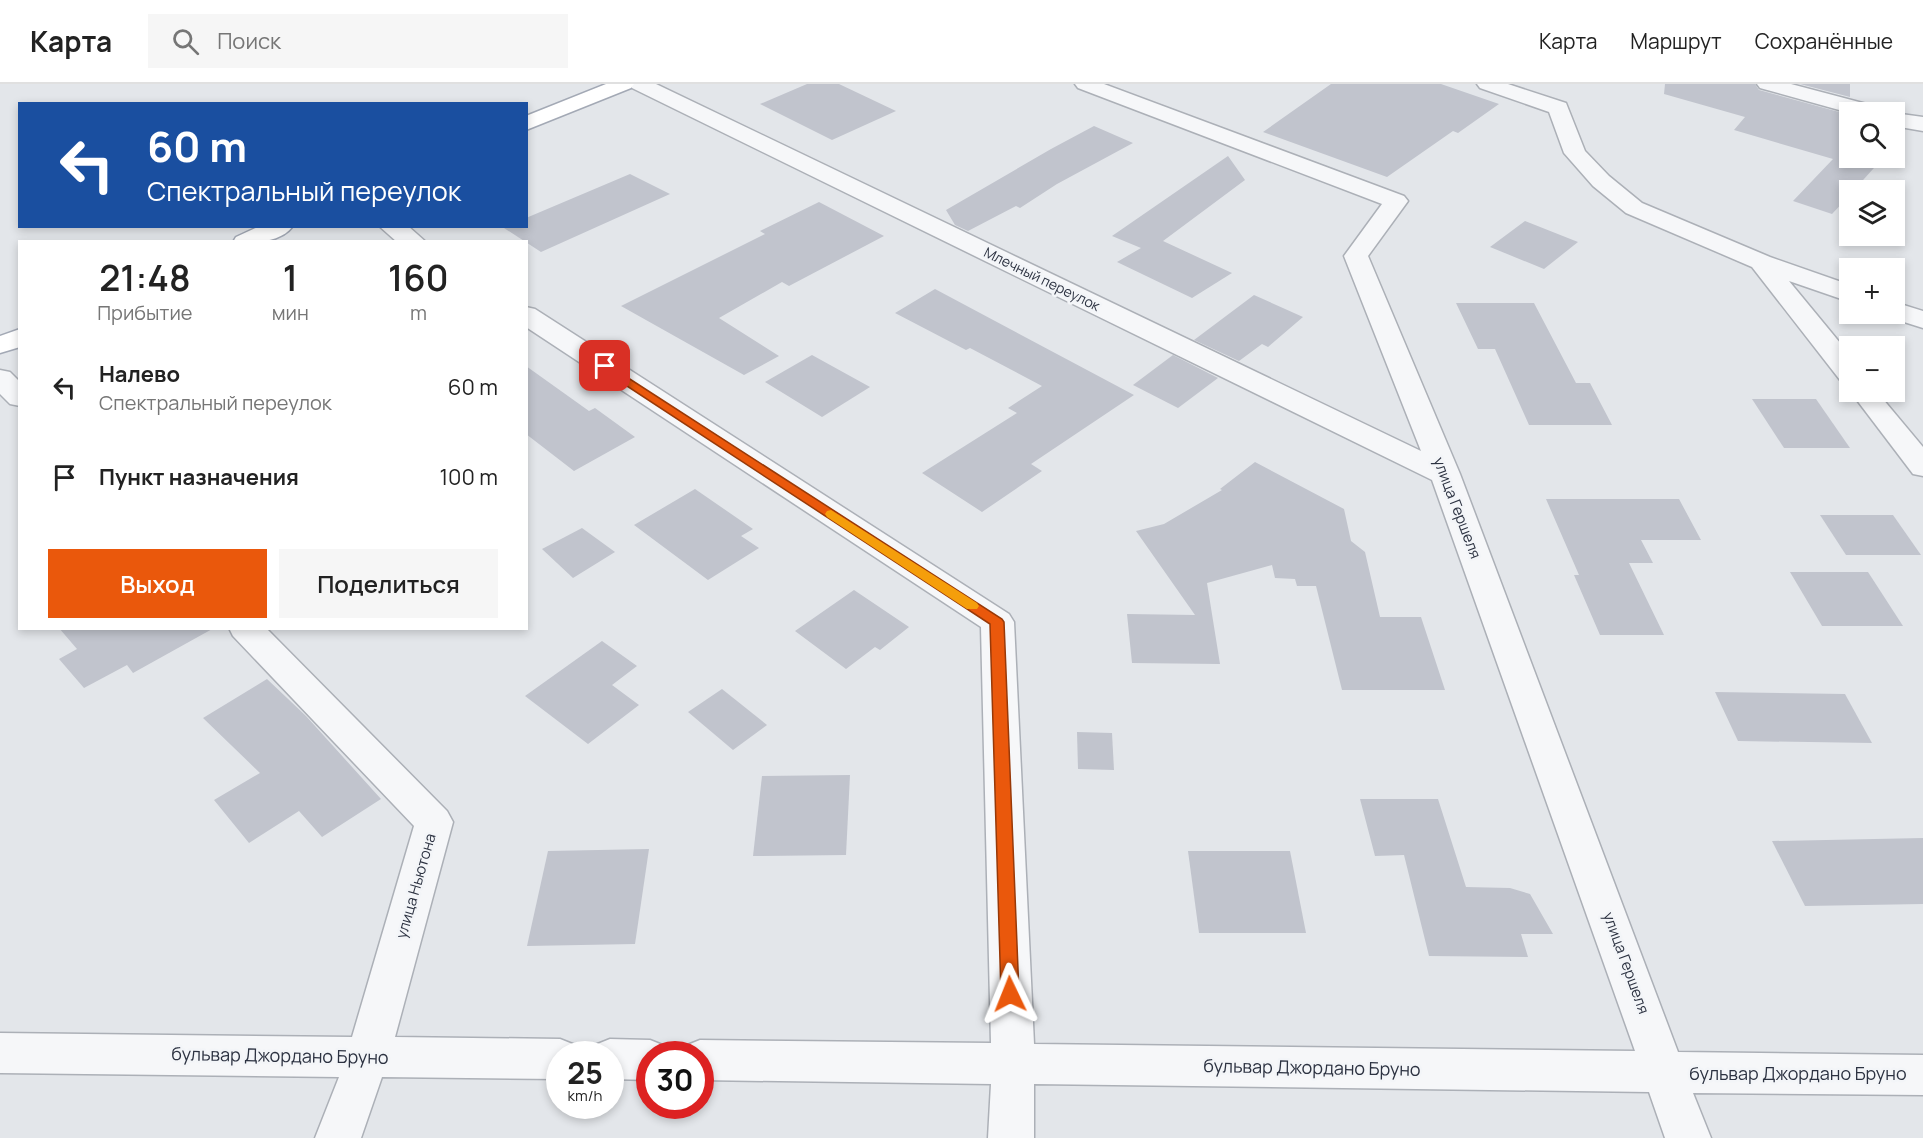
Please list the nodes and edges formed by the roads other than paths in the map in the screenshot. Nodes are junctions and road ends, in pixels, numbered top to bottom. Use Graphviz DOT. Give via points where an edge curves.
graph roads {
  1 [pos="624,84"];
  2 [pos="639,84"];
  3 [pos="1085,84"];
  4 [pos="1488,84"];
  5 [pos="1767,84"];
  6 [pos="1839,104"];
  7 [pos="1905,121"];
  8 [pos="528,123"];
  9 [pos="1923,124"];
  10 [pos="276,228"];
  11 [pos="394,228"];
  12 [pos="250,240"];
  13 [pos="411,240"];
  14 [pos="1761,262"];
  15 [pos="1839,290"];
  16 [pos="1905,314"];
  17 [pos="528,316"];
  18 [pos="1923,320"];
  19 [pos="18,338"];
  20 [pos="0,345"];
  21 [pos="1839,360"];
  22 [pos="0,378"];
  23 [pos="18,396"];
  24 [pos="1871,402"];
  25 [pos="1923,467"];
  26 [pos="1445,474"];
  27 [pos="247,630"];
  28 [pos="0,1053"];
  29 [pos="368,1057"];
  30 [pos="546,1059"];
  31 [pos="714,1060"];
  32 [pos="1012,1064"];
  33 [pos="1666,1072"];
  34 [pos="1923,1075"];
  35 [pos="338,1138"];
  36 [pos="1011,1138"];
  37 [pos="1688,1138"];
  1 -- 8 [label="main road"];
  2 -- 26 [label="street, Млечный переулок"];
  3 -- 26 [label="street, улица Гершеля" via="1396,201 1356,256"];
  4 -- 14 [label="street" via="1558,108 1575,153 1601,182 1634,208"];
  5 -- 6 [label="street"];
  7 -- 9 [label="street"];
  10 -- 12 [label="main road"];
  11 -- 13 [label="street"];
  14 -- 15 [label="street"];
  14 -- 21 [label="street"];
  16 -- 18 [label="street"];
  17 -- 32 [label="street" via="997,622"];
  19 -- 20 [label="main road"];
  22 -- 23 [label="street"];
  24 -- 25 [label="street"];
  26 -- 33 [label="street, улица Гершеля"];
  27 -- 29 [label="street, улица Ньютона" via="434,822"];
  28 -- 29 [label="street, бульвар Джордано Бруно"];
  29 -- 30 [label="street, бульвар Джордано Бруно"];
  29 -- 35 [label="street, улица Ньютона"];
  31 -- 32 [label="street, бульвар Джордано Бруно"];
  32 -- 33 [label="street, бульвар Джордано Бруно"];
  32 -- 36 [label="street"];
  33 -- 34 [label="street, бульвар Джордано Бруно"];
  33 -- 37 [label="street, улица Гершеля"];
}
